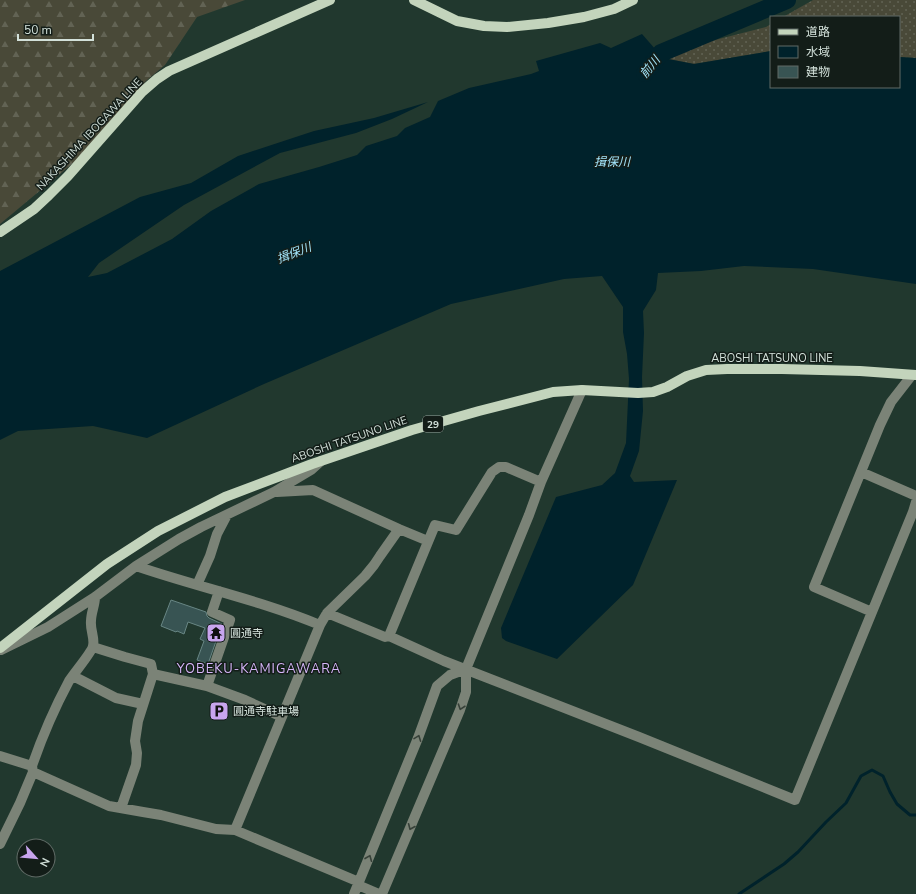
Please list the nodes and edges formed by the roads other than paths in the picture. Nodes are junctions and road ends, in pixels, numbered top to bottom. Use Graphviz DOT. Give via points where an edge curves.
graph roads {
  1 [pos="330,0"];
  2 [pos="414,0"];
  3 [pos="633,0"];
  4 [pos="0,232"];
  5 [pos="914,375"];
  6 [pos="582,390"];
  7 [pos="321,461"];
  8 [pos="861,472"];
  9 [pos="541,482"];
  10 [pos="274,492"];
  11 [pos="916,496"];
  12 [pos="916,502"];
  13 [pos="227,515"];
  14 [pos="399,530"];
  15 [pos="428,541"];
  16 [pos="136,566"];
  17 [pos="197,585"];
  18 [pos="219,591"];
  19 [pos="95,597"];
  20 [pos="872,612"];
  21 [pos="327,613"];
  22 [pos="320,625"];
  23 [pos="389,636"];
  24 [pos="93,647"];
  25 [pos="0,650"];
  26 [pos="466,669"];
  27 [pos="153,674"];
  28 [pos="73,676"];
  29 [pos="207,686"];
  30 [pos="143,704"];
  31 [pos="282,717"];
  32 [pos="0,756"];
  33 [pos="32,769"];
  34 [pos="121,808"];
  35 [pos="235,830"];
  36 [pos="0,844"];
  37 [pos="357,887"];
  38 [pos="379,894"];
  39 [pos="382,894"];
  1 -- 4 [label="main road, NAKASHIMA IBOGAWA LINE" via="169,71 157,79 142,92 50,194 34,209"];
  2 -- 3 [label="main road" via="457,21 507,27 584,17 614,9"];
  5 -- 6 [label="main road, ABOSHI TATSUNO LINE / 29" via="860,371 727,369 706,370 653,392"];
  5 -- 8 [label="street" via="891,402"];
  6 -- 7 [label="main road, ABOSHI TATSUNO LINE / 29" via="554,392 479,411 412,430"];
  6 -- 9 [label="street"];
  7 -- 10 [label="street" via="312,470"];
  7 -- 25 [label="main road, ABOSHI TATSUNO LINE / 29" via="226,497 158,531 107,564"];
  8 -- 11 [label="street"];
  8 -- 20 [label="street" via="814,587"];
  9 -- 15 [label="street" via="506,467 499,467 492,472 456,530 435,524"];
  9 -- 26 [label="street"];
  10 -- 13 [label="street"];
  10 -- 14 [label="street" via="313,490"];
  12 -- 20 [label="street"];
  13 -- 16 [label="street" via="179,539"];
  13 -- 17 [label="street"];
  14 -- 15 [label="street"];
  14 -- 21 [label="street" via="365,576"];
  15 -- 23 [label="street"];
  16 -- 17 [label="street"];
  16 -- 19 [label="street"];
  17 -- 18 [label="street"];
  18 -- 22 [label="street"];
  18 -- 29 [label="street" via="212,612 230,620"];
  19 -- 24 [label="street" via="91,619"];
  19 -- 25 [label="street" via="48,627"];
  20 -- 26 [label="street" via="795,800"];
  21 -- 22 [label="street"];
  21 -- 23 [label="street" via="385,637"];
  22 -- 31 [label="street"];
  23 -- 26 [label="street"];
  24 -- 27 [label="street" via="151,664"];
  24 -- 28 [label="street"];
  37 -- 26 [label="street, one-way" via="437,686 450,675"];
  26 -- 39 [label="street, one-way" via="466,692 460,710"];
  27 -- 29 [label="street"];
  27 -- 30 [label="street"];
  28 -- 30 [label="street" via="116,698"];
  28 -- 33 [label="street" via="48,723"];
  29 -- 31 [label="street"];
  30 -- 34 [label="street" via="135,741 136,765"];
  31 -- 35 [label="street"];
  32 -- 33 [label="street"];
  33 -- 34 [label="street" via="109,806"];
  33 -- 36 [label="street" via="20,803"];
  34 -- 35 [label="street" via="216,829"];
  35 -- 37 [label="street"];
  37 -- 38 [label="street"];
}
